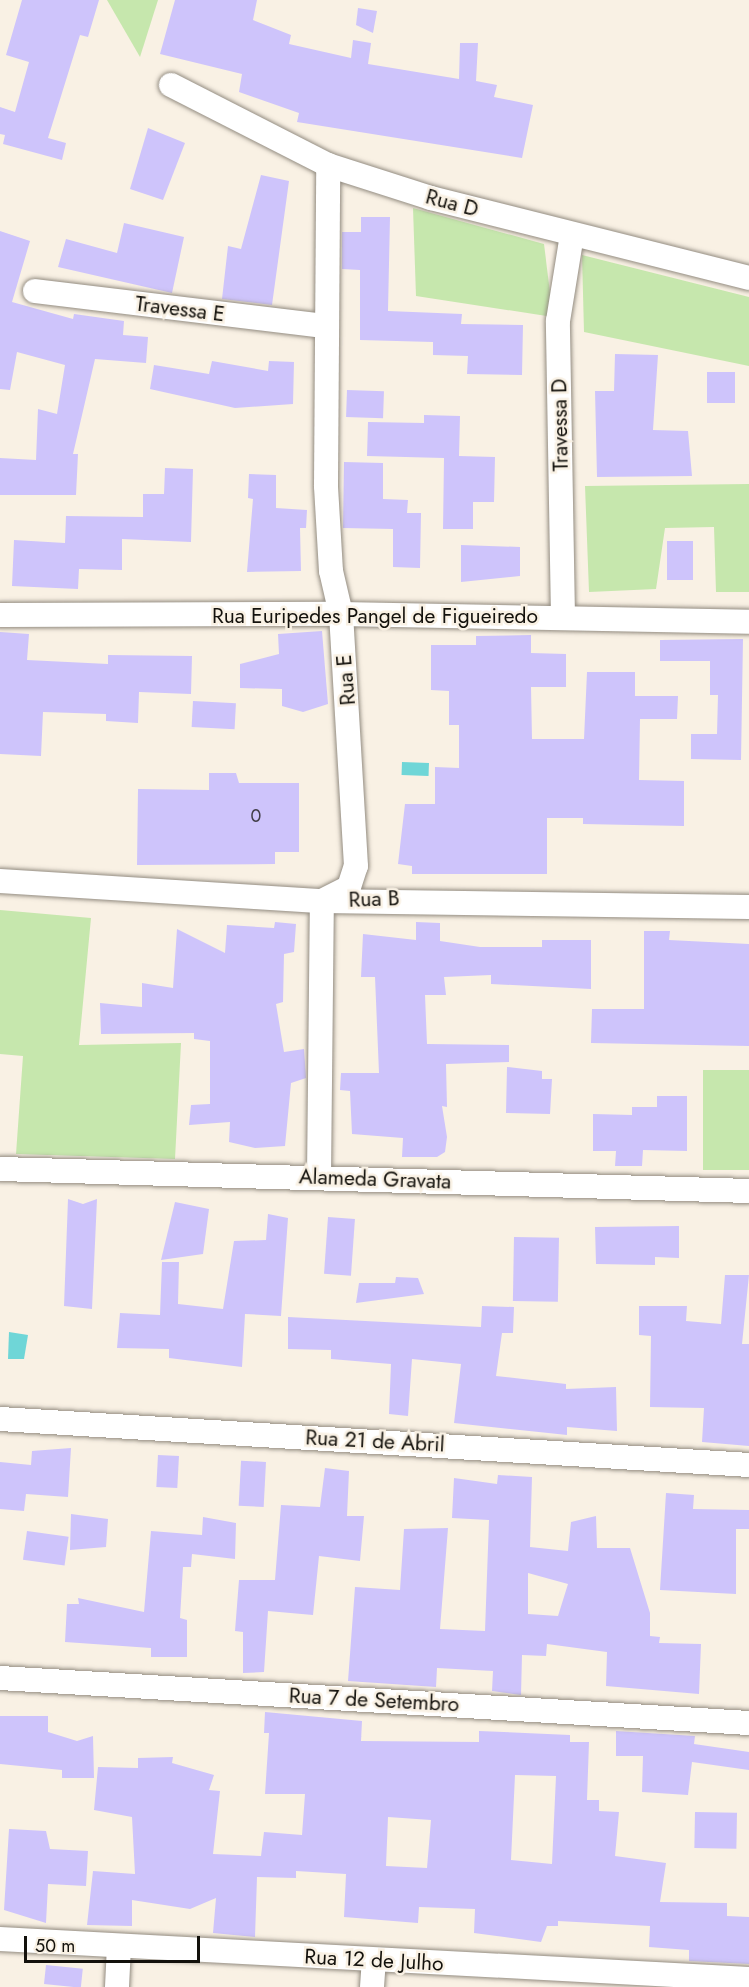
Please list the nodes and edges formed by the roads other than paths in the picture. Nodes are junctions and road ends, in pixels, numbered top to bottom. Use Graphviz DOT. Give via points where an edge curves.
graph roads {
  1 [pos="171,85"];
  2 [pos="328,165"];
  3 [pos="572,235"];
  4 [pos="749,278"];
  5 [pos="35,291"];
  6 [pos="325,326"];
  7 [pos="341,614"];
  8 [pos="0,615"];
  9 [pos="563,617"];
  10 [pos="749,622"];
  11 [pos="0,880"];
  12 [pos="322,901"];
  13 [pos="749,907"];
  14 [pos="0,1169"];
  15 [pos="320,1177"];
  16 [pos="749,1191"];
  17 [pos="0,1419"];
  18 [pos="749,1465"];
  19 [pos="0,1678"];
  20 [pos="749,1723"];
  21 [pos="0,1939"];
  22 [pos="119,1946"];
  23 [pos="374,1960"];
  24 [pos="749,1979"];
  25 [pos="628,1980"];
  26 [pos="117,1987"];
  27 [pos="372,1987"];
  1 -- 2 [label="street, Rua D"];
  2 -- 3 [label="street, Rua D"];
  2 -- 6 [label="street, Rua E"];
  3 -- 4 [label="street, Rua D"];
  3 -- 9 [label="street, Travessa D" via="558,321"];
  5 -- 6 [label="street, Travessa E"];
  6 -- 7 [label="street, Rua E" via="326,486 331,571"];
  7 -- 8 [label="street, Rua Euripedes Pangel de Figueiredo"];
  7 -- 9 [label="street, Rua Euripedes Pangel de Figueiredo"];
  7 -- 12 [label="street, Rua E" via="356,866 349,888"];
  9 -- 10 [label="street, Rua Euripedes Pangel de Figueiredo"];
  11 -- 12 [label="street, Rua B"];
  12 -- 13 [label="street, Rua B"];
  12 -- 15 [label="street"];
  14 -- 15 [label="street, Alameda Gravata"];
  15 -- 16 [label="street, Alameda Gravata"];
  17 -- 18 [label="street, Rua 21 de Abril"];
  19 -- 20 [label="street, Rua 7 de Setembro"];
  21 -- 22 [label="street, Rua 12 de Julho"];
  22 -- 23 [label="street, Rua 12 de Julho"];
  22 -- 26 [label="street"];
  23 -- 25 [label="street, Rua 12 de Julho"];
  23 -- 27 [label="street"];
  24 -- 25 [label="street, Rua 12 de Julho"];
}
